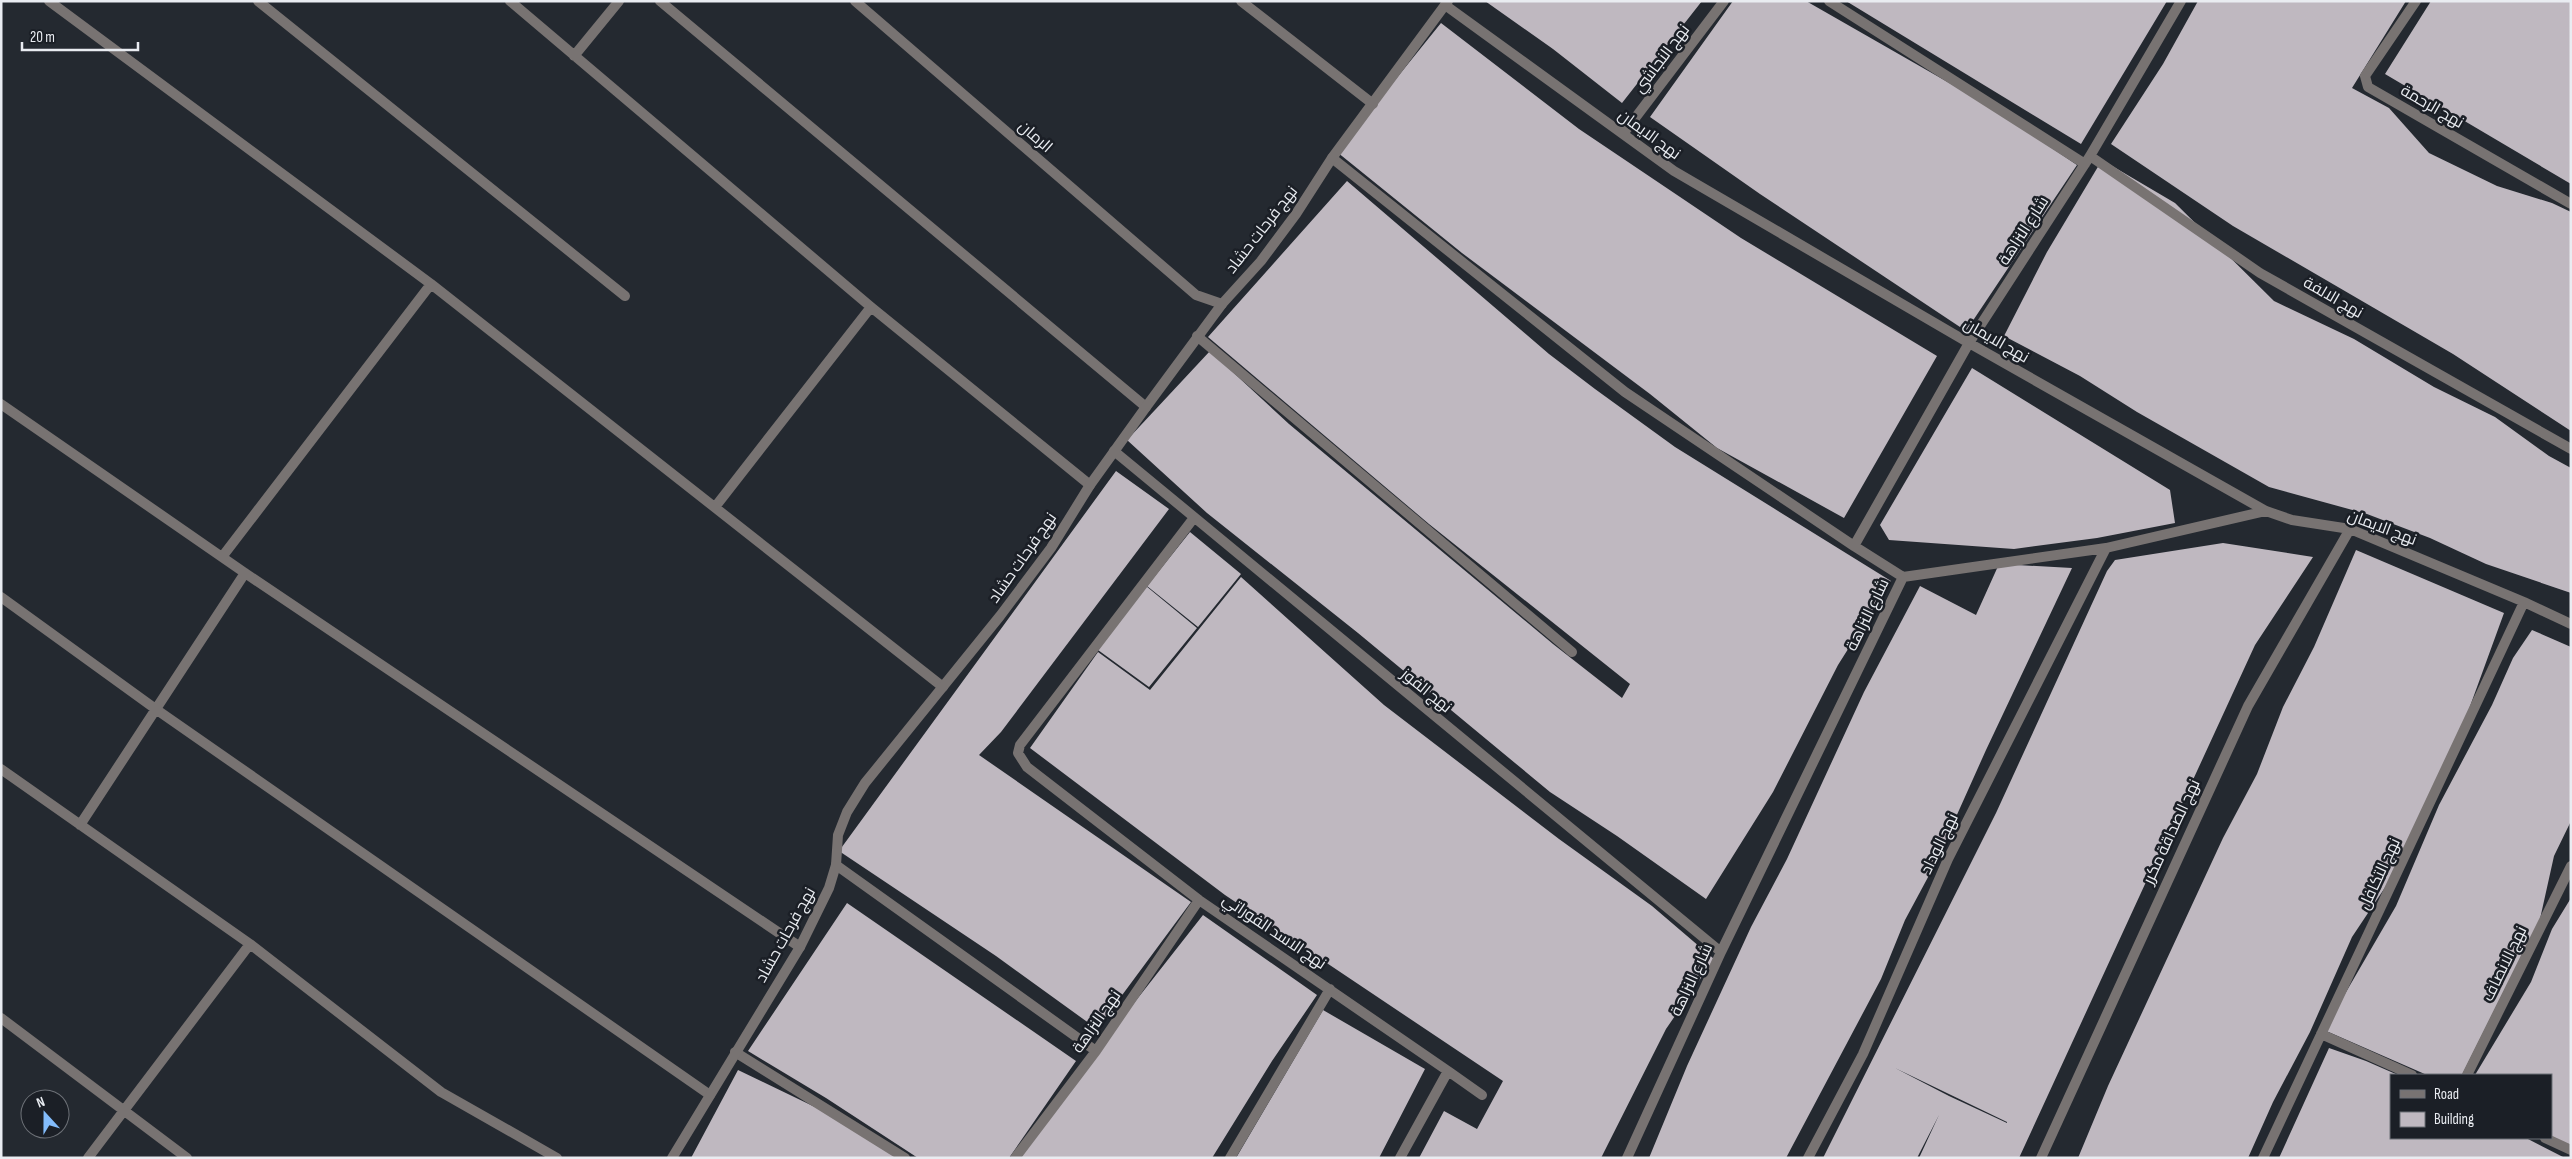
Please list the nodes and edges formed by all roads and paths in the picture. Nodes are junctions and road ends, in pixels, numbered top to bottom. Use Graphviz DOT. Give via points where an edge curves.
graph roads {
  1 [pos="49,1"];
  2 [pos="258,1"];
  3 [pos="510,1"];
  4 [pos="619,1"];
  5 [pos="660,1"];
  6 [pos="855,1"];
  7 [pos="1241,1"];
  8 [pos="1724,1"];
  9 [pos="1829,1"];
  10 [pos="2181,1"];
  11 [pos="2416,1"];
  12 [pos="1447,3"];
  13 [pos="574,56"];
  14 [pos="1373,104"];
  15 [pos="1623,134"];
  16 [pos="1332,158"];
  17 [pos="2087,160"];
  18 [pos="2571,204"];
  19 [pos="431,284"];
  20 [pos="625,296"];
  21 [pos="1222,304"];
  22 [pos="871,307"];
  23 [pos="1197,336"];
  24 [pos="1969,343"];
  25 [pos="1,404"];
  26 [pos="1146,406"];
  27 [pos="2571,449"];
  28 [pos="1114,451"];
  29 [pos="1090,485"];
  30 [pos="715,507"];
  31 [pos="2266,511"];
  32 [pos="1193,519"];
  33 [pos="2350,529"];
  34 [pos="1854,546"];
  35 [pos="2106,548"];
  36 [pos="222,557"];
  37 [pos="245,573"];
  38 [pos="1903,576"];
  39 [pos="1,597"];
  40 [pos="2524,602"];
  41 [pos="2571,624"];
  42 [pos="1572,652"];
  43 [pos="942,687"];
  44 [pos="157,710"];
  45 [pos="1,769"];
  46 [pos="80,825"];
  47 [pos="836,865"];
  48 [pos="2571,866"];
  49 [pos="1199,900"];
  50 [pos="250,944"];
  51 [pos="800,947"];
  52 [pos="1721,952"];
  53 [pos="1330,989"];
  54 [pos="1,1018"];
  55 [pos="2320,1034"];
  56 [pos="1096,1051"];
  57 [pos="735,1052"];
  58 [pos="1448,1071"];
  59 [pos="2410,1074"];
  60 [pos="2467,1074"];
  61 [pos="710,1095"];
  62 [pos="1482,1095"];
  63 [pos="124,1112"];
  64 [pos="2548,1139"];
  65 [pos="2571,1150"];
  66 [pos="88,1158"];
  67 [pos="186,1158"];
  68 [pos="557,1158"];
  69 [pos="672,1158"];
  70 [pos="905,1158"];
  71 [pos="1015,1158"];
  72 [pos="1230,1158"];
  73 [pos="1400,1158"];
  74 [pos="1627,1158"];
  75 [pos="1808,1158"];
  76 [pos="2041,1158"];
  77 [pos="2262,1158"];
  1 -- 19 [label="street"];
  2 -- 20 [label="street"];
  3 -- 13 [label="street"];
  4 -- 13 [label="street"];
  5 -- 26 [label="street"];
  6 -- 21 [label="street, الرمان" via="1196,295"];
  7 -- 14 [label="street"];
  8 -- 15 [label="street, نهج النجاشي"];
  9 -- 17 [label="street, نهج الالفة"];
  10 -- 17 [label="street, شارع النزاهة"];
  11 -- 18 [label="street, نهج الرحمة" via="2365,76 2368,87"];
  12 -- 14 [label="street, نهج فرحات حشاد"];
  12 -- 15 [label="street, نهج الايمان"];
  13 -- 22 [label="street"];
  14 -- 16 [label="street, نهج فرحات حشاد"];
  15 -- 24 [label="street, نهج الايمان" via="1674,171"];
  16 -- 21 [label="street, نهج فرحات حشاد" via="1290,222"];
  16 -- 34 [label="street" via="1625,392"];
  17 -- 24 [label="street, شارع النزاهة"];
  17 -- 27 [label="street, نهج الالفة" via="2260,273"];
  19 -- 30 [label="street"];
  19 -- 36 [label="street"];
  21 -- 23 [label="street, نهج فرحات حشاد"];
  22 -- 29 [label="street"];
  22 -- 30 [label="street"];
  23 -- 26 [label="street, نهج فرحات حشاد"];
  23 -- 42 [label="street"];
  24 -- 31 [label="street, نهج الايمان"];
  24 -- 34 [label="street, شارع النزاهة"];
  25 -- 36 [label="street"];
  26 -- 28 [label="street, نهج فرحات حشاد"];
  28 -- 29 [label="street, نهج فرحات حشاد"];
  28 -- 32 [label="street, نهج الفوز"];
  29 -- 43 [label="street, نهج فرحات حشاد" via="1051,548"];
  30 -- 43 [label="street"];
  31 -- 33 [label="street, نهج الايمان" via="2292,520"];
  31 -- 35 [label="street"];
  32 -- 49 [label="street, نهج الاسد الفوراتي" via="1020,745 1018,753 1027,767"];
  32 -- 52 [label="street, نهج الفوز"];
  33 -- 40 [label="street, نهج الايمان"];
  33 -- 76 [label="street, نهج الصداقة مكرر" via="2248,706"];
  34 -- 38 [label="street, شارع النزاهة"];
  35 -- 38 [label="street"];
  35 -- 75 [label="street, نهج الوداد" via="1948,859 1863,1054"];
  36 -- 37 [label="street"];
  37 -- 44 [label="street"];
  37 -- 51 [label="street"];
  38 -- 52 [label="street, شارع النزاهة"];
  39 -- 44 [label="street"];
  40 -- 41 [label="street, نهج الايمان"];
  40 -- 55 [label="street, نهج التكافل"];
  43 -- 47 [label="street, نهج فرحات حشاد" via="865,783 847,812 838,835"];
  44 -- 46 [label="street"];
  44 -- 61 [label="street"];
  45 -- 46 [label="street"];
  46 -- 50 [label="street"];
  47 -- 51 [label="street, نهج فرحات حشاد" via="826,896"];
  47 -- 56 [label="street"];
  48 -- 60 [label="street, نهج الانصاف"];
  49 -- 53 [label="street, نهج الاسد الفوراتي"];
  49 -- 56 [label="street, نهج النزاهة"];
  50 -- 63 [label="street"];
  50 -- 68 [label="street" via="441,1092"];
  51 -- 57 [label="street, نهج فرحات حشاد"];
  52 -- 74 [label="street, شارع النزاهة"];
  53 -- 58 [label="street, نهج الاسد الفوراتي"];
  53 -- 72 [label="street"];
  54 -- 63 [label="street"];
  55 -- 59 [label="street"];
  55 -- 77 [label="street, نهج التكافل"];
  56 -- 71 [label="street, نهج النزاهة"];
  57 -- 61 [label="street, نهج فرحات حشاد"];
  57 -- 70 [label="street"];
  58 -- 62 [label="street, نهج الاسد الفوراتي"];
  58 -- 73 [label="street"];
  61 -- 69 [label="street, نهج فرحات حشاد"];
  63 -- 66 [label="street"];
  63 -- 67 [label="street"];
  64 -- 65 [label="street"];
}
